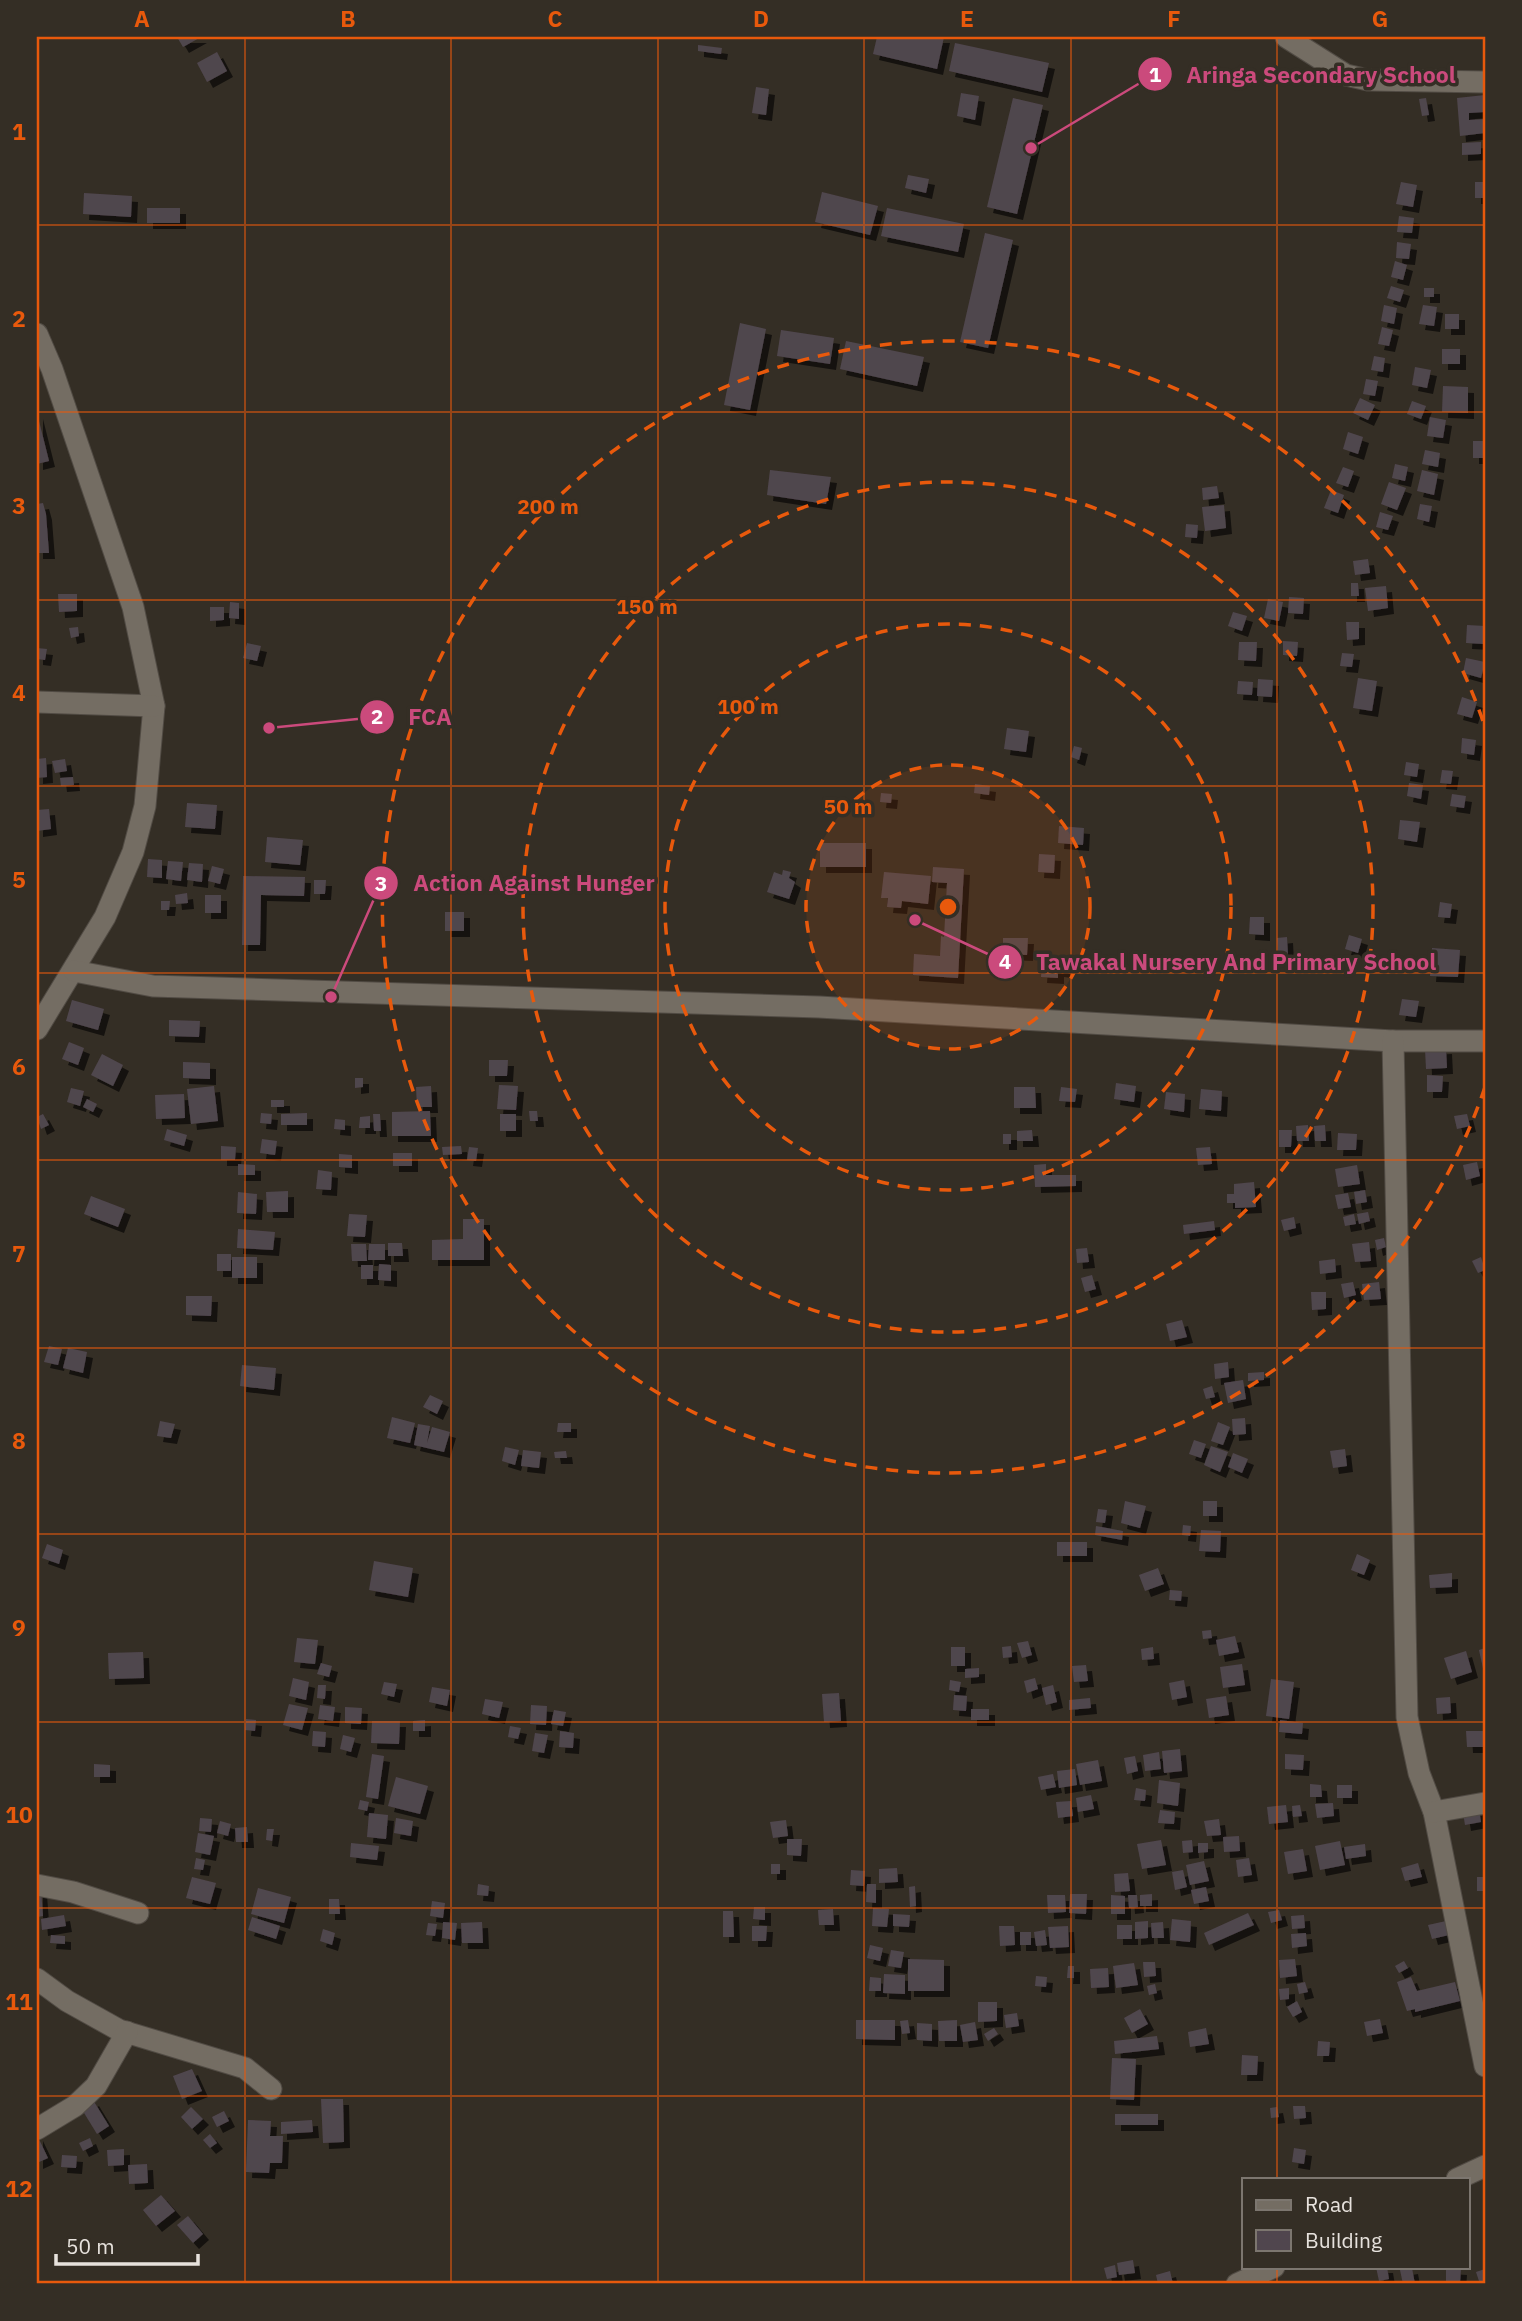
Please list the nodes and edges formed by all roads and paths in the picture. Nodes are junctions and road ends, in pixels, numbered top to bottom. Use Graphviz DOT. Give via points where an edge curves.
graph roads {
  1 [pos="1286,37"];
  2 [pos="1485,82"];
  3 [pos="37,334"];
  4 [pos="37,702"];
  5 [pos="154,706"];
  6 [pos="74,971"];
  7 [pos="37,1029"];
  8 [pos="1393,1041"];
  9 [pos="1485,1041"];
  10 [pos="1485,1803"];
  11 [pos="1434,1812"];
  12 [pos="37,1885"];
  13 [pos="138,1913"];
  14 [pos="37,1979"];
  15 [pos="127,2032"];
  16 [pos="1485,2066"];
  17 [pos="271,2089"];
  18 [pos="37,2129"];
  19 [pos="1485,2166"];
  20 [pos="1459,2178"];
  21 [pos="1272,2268"];
  22 [pos="1237,2284"];
  1 -- 2 [label="street" via="1346,75 1368,80"];
  3 -- 5 [label="street" via="133,607"];
  4 -- 5 [label="street"];
  5 -- 6 [label="street" via="145,806 133,852 105,918"];
  6 -- 7 [label="street"];
  6 -- 8 [label="street" via="153,986 819,1007"];
  8 -- 9 [label="street"];
  8 -- 11 [label="street" via="1407,1717 1419,1773"];
  10 -- 11 [label="street"];
  11 -- 16 [label="street"];
  12 -- 13 [label="street"];
  14 -- 15 [label="street" via="66,2001"];
  15 -- 17 [label="street" via="245,2068"];
  15 -- 18 [label="street" via="96,2086 75,2106"];
  19 -- 20 [label="street"];
  21 -- 22 [label="street"];
}
